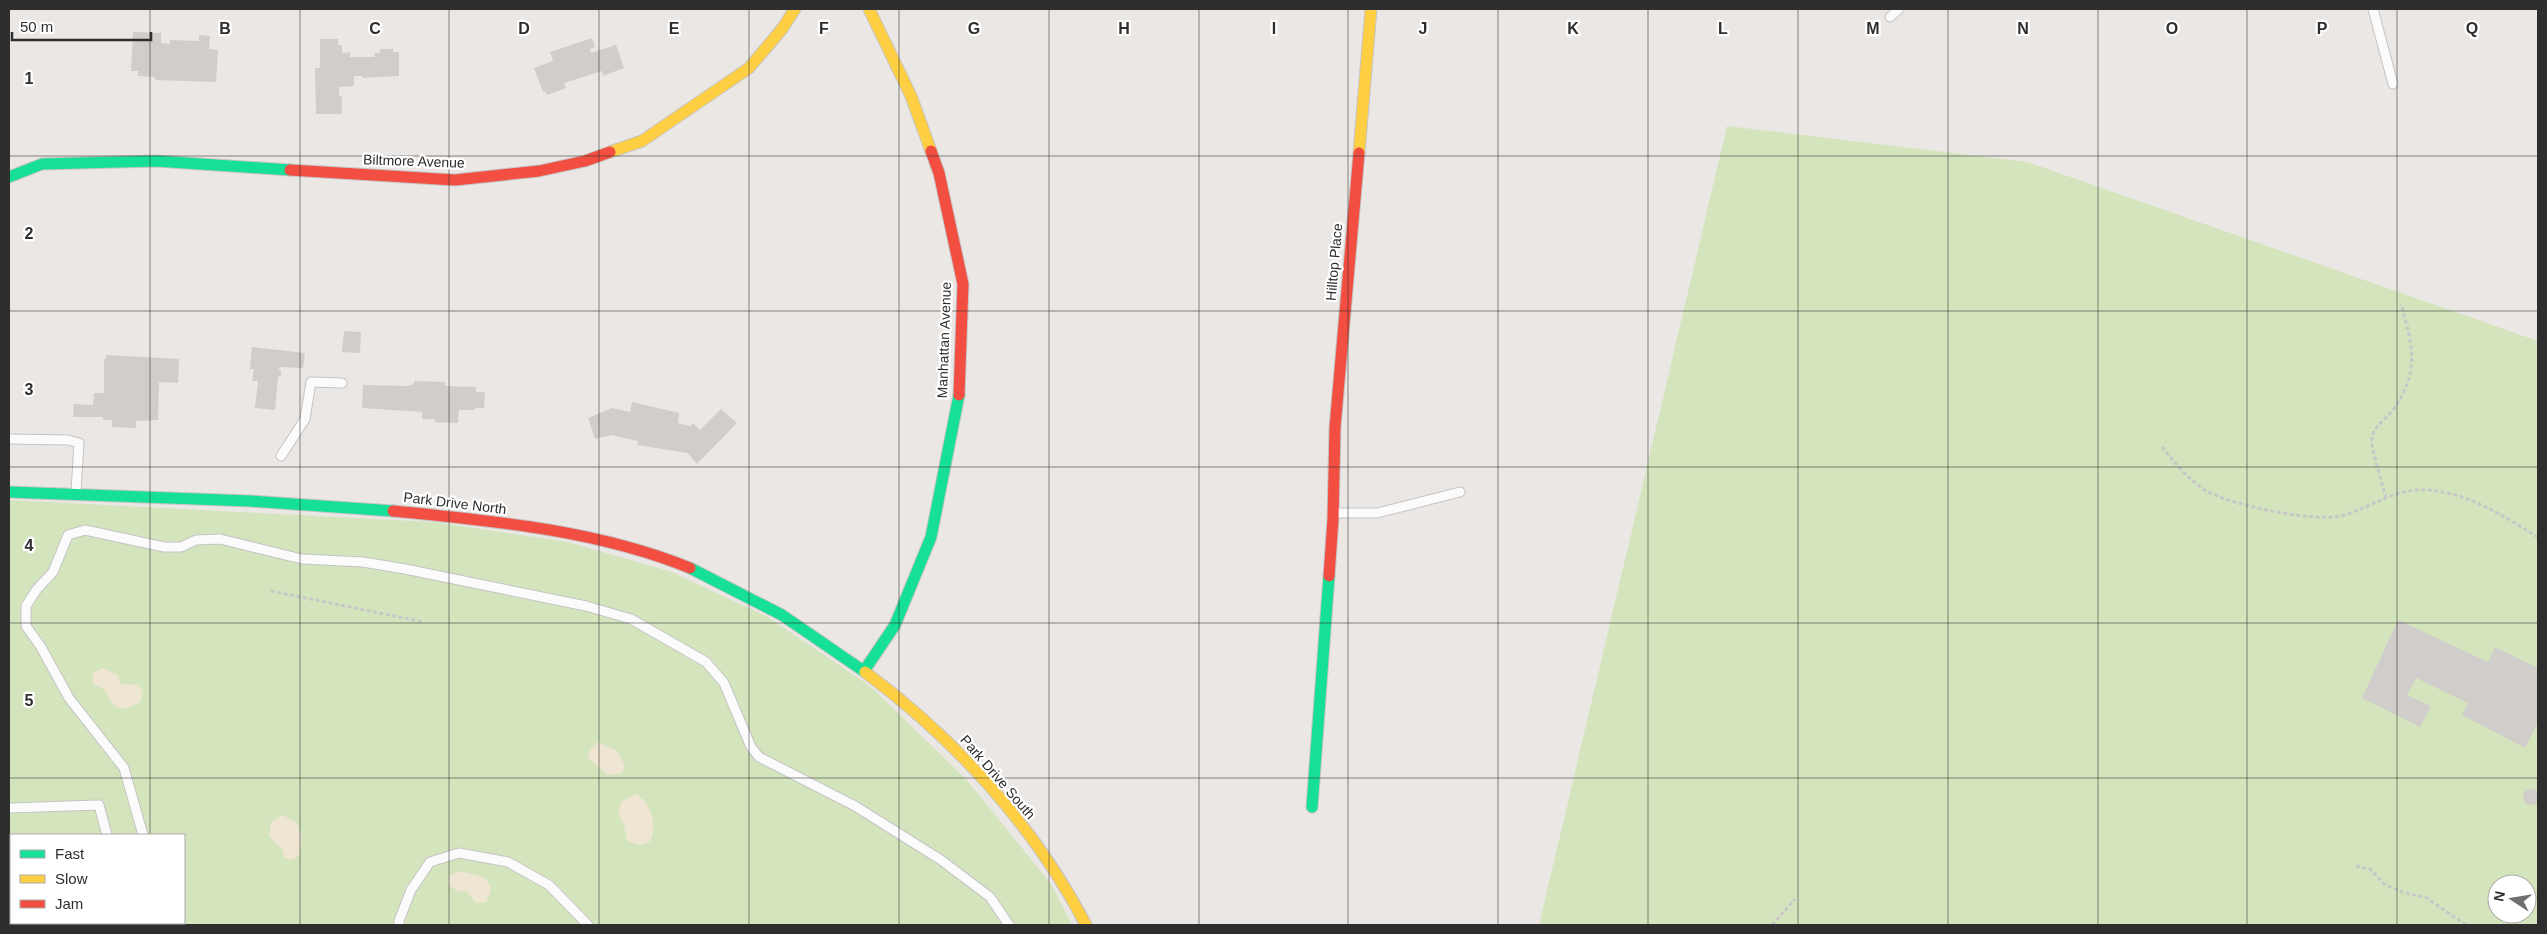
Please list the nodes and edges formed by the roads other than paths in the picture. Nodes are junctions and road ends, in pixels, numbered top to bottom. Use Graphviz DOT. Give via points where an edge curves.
graph roads {
  1 [pos="795,9"];
  2 [pos="869,9"];
  3 [pos="1371,9"];
  4 [pos="1899,9"];
  5 [pos="2373,9"];
  6 [pos="1890,18"];
  7 [pos="2393,84"];
  8 [pos="9,177"];
  9 [pos="342,383"];
  10 [pos="9,439"];
  11 [pos="281,456"];
  12 [pos="9,492"];
  13 [pos="1460,492"];
  14 [pos="76,494"];
  15 [pos="1333,516"];
  16 [pos="864,670"];
  17 [pos="1312,807"];
  18 [pos="9,808"];
  19 [pos="107,834"];
  20 [pos="143,834"];
  21 [pos="399,925"];
  22 [pos="588,925"];
  23 [pos="1009,925"];
  24 [pos="1086,925"];
  1 -- 8 [label="street, Biltmore Avenue" via="749,68 642,141 585,161 539,172 455,180 156,161 42,164"];
  2 -- 16 [label="street, Manhattan Avenue" via="910,96 939,173 963,284 959,398 931,537 895,625"];
  3 -- 15 [label="street, Hilltop Place" via="1335,427"];
  4 -- 6 [label="lane"];
  5 -- 7 [label="lane"];
  9 -- 11 [label="lane" via="311,382 305,419"];
  10 -- 14 [label="lane" via="79,442"];
  12 -- 14 [label="street, Park Drive North"];
  13 -- 15 [label="lane" via="1377,513"];
  14 -- 16 [label="street, Park Drive North" via="415,511 569,533 686,566 740,591"];
  15 -- 17 [label="street, Hilltop Place"];
  16 -- 24 [label="street, Park Drive South" via="947,741 997,796 1044,856"];
  18 -- 19 [label="lane" via="99,805"];
  20 -- 23 [label="lane" via="124,768 69,698 26,626 26,606 53,572 68,535 85,530 164,548 181,547 196,540 220,539 302,560 388,566 586,606 630,619 706,662 724,683 751,747 759,757 854,806 942,860 990,897"];
  21 -- 22 [label="lane" via="411,890 430,862 459,853 508,862 549,885"];
}
